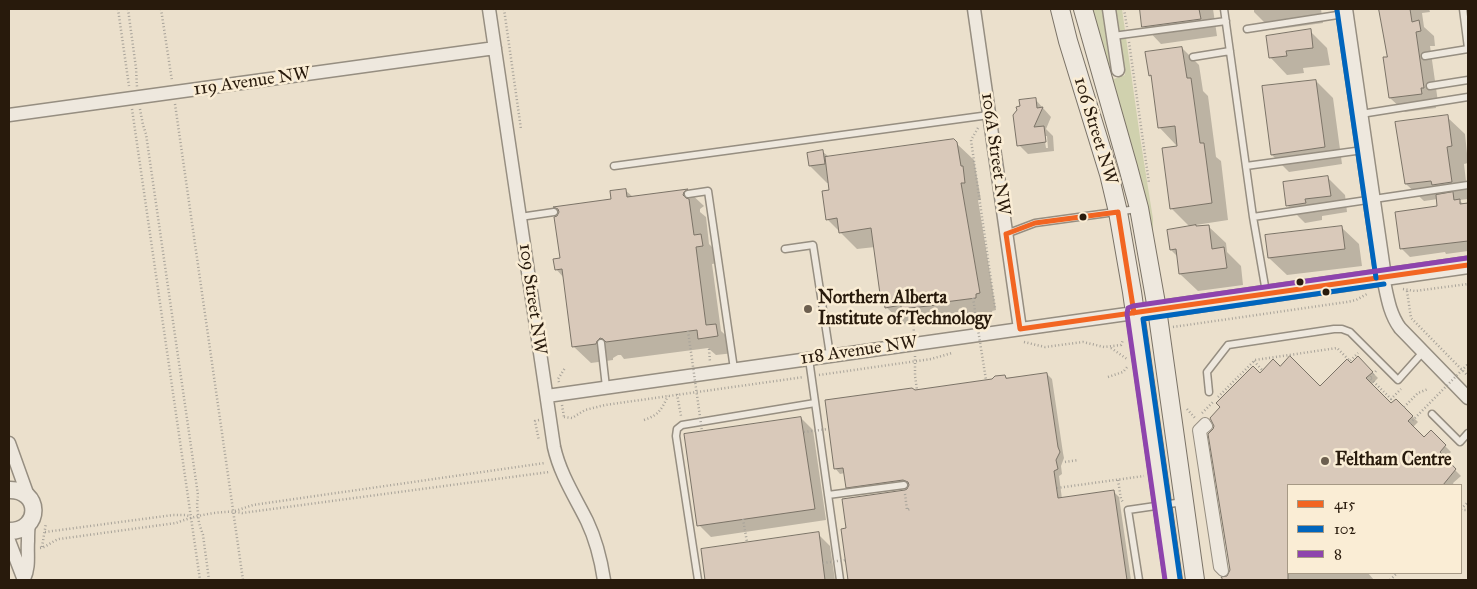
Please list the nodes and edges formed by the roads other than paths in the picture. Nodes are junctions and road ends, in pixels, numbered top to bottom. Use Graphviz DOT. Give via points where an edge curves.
graph roads {
  1 [pos="489,9"];
  2 [pos="974,9"];
  3 [pos="1060,9"];
  4 [pos="1084,9"];
  5 [pos="1109,9"];
  6 [pos="1224,9"];
  7 [pos="1463,9"];
  8 [pos="1345,11"];
  9 [pos="1226,22"];
  10 [pos="1247,29"];
  11 [pos="1113,36"];
  12 [pos="495,48"];
  13 [pos="1468,48"];
  14 [pos="1230,51"];
  15 [pos="1424,56"];
  16 [pos="1193,57"];
  17 [pos="1118,70"];
  18 [pos="1468,80"];
  19 [pos="1430,86"];
  20 [pos="1468,97"];
  21 [pos="1360,114"];
  22 [pos="9,115"];
  23 [pos="987,115"];
  24 [pos="1365,150"];
  25 [pos="614,166"];
  26 [pos="1246,166"];
  27 [pos="1468,185"];
  28 [pos="688,194"];
  29 [pos="1372,199"];
  30 [pos="1139,208"];
  31 [pos="554,212"];
  32 [pos="1118,212"];
  33 [pos="520,217"];
  34 [pos="1253,217"];
  35 [pos="1006,234"];
  36 [pos="785,249"];
  37 [pos="1468,265"];
  38 [pos="1384,283"];
  39 [pos="1266,294"];
  40 [pos="1157,310"];
  41 [pos="1134,313"];
  42 [pos="1020,329"];
  43 [pos="601,343"];
  44 [pos="1423,352"];
  45 [pos="830,356"];
  46 [pos="809,358"];
  47 [pos="734,369"];
  48 [pos="606,387"];
  49 [pos="1209,392"];
  50 [pos="546,396"];
  51 [pos="1468,398"];
  52 [pos="815,403"];
  53 [pos="1432,414"];
  54 [pos="1468,433"];
  55 [pos="9,444"];
  56 [pos="904,485"];
  57 [pos="9,490"];
  58 [pos="828,495"];
  59 [pos="28,496"];
  60 [pos="1184,502"];
  61 [pos="1162,505"];
  62 [pos="29,524"];
  63 [pos="9,531"];
  64 [pos="9,541"];
  65 [pos="1219,567"];
  66 [pos="24,579"];
  67 [pos="604,580"];
  68 [pos="698,580"];
  69 [pos="840,580"];
  70 [pos="1139,580"];
  71 [pos="1173,580"];
  72 [pos="1195,580"];
  1 -- 12 [label="street, 109 Street NW"];
  2 -- 23 [label="street, 106A Street NW"];
  3 -- 32 [label="main road, 106 Street NW"];
  4 -- 30 [label="main road, 106 Street NW"];
  5 -- 11 [label="street"];
  6 -- 9 [label="lane"];
  7 -- 13 [label="lane"];
  8 -- 10 [label="lane"];
  8 -- 21 [label="street"];
  9 -- 11 [label="lane"];
  9 -- 14 [label="lane"];
  11 -- 17 [label="street"];
  12 -- 22 [label="street, 119 Avenue NW"];
  12 -- 33 [label="street, 109 Street NW"];
  13 -- 15 [label="lane"];
  14 -- 16 [label="lane"];
  14 -- 26 [label="lane"];
  18 -- 19 [label="lane"];
  20 -- 21 [label="lane"];
  21 -- 24 [label="street"];
  23 -- 25 [label="lane"];
  23 -- 35 [label="street, 106A Street NW"];
  24 -- 26 [label="lane"];
  24 -- 29 [label="street"];
  26 -- 34 [label="lane"];
  27 -- 29 [label="lane"];
  28 -- 47 [label="lane" via="708,191"];
  29 -- 34 [label="lane"];
  29 -- 38 [label="street"];
  30 -- 32 [label="lane"];
  30 -- 40 [label="main road, 106 Street NW"];
  31 -- 33 [label="lane"];
  32 -- 35 [label="lane" via="1035,223"];
  32 -- 41 [label="main road, 106 Street NW"];
  33 -- 50 [label="street, 109 Street NW"];
  34 -- 39 [label="lane"];
  35 -- 42 [label="street, 106A Street NW"];
  36 -- 45 [label="lane" via="813,245"];
  37 -- 38 [label="street, 118 Avenue NW"];
  38 -- 39 [label="street, 118 Avenue NW"];
  38 -- 44 [label="street" via="1394,319"];
  39 -- 40 [label="street, 118 Avenue NW"];
  40 -- 41 [label="street, 118 Avenue NW"];
  40 -- 60 [label="main road, 106 Street NW"];
  41 -- 42 [label="street, 118 Avenue NW"];
  41 -- 61 [label="main road, 106 Street NW"];
  42 -- 45 [label="street, 118 Avenue NW"];
  43 -- 48 [label="lane"];
  44 -- 49 [label="lane" via="1398,380 1350,332 1342,329 1228,345 1207,372"];
  44 -- 51 [label="street"];
  45 -- 46 [label="street, 118 Avenue NW"];
  46 -- 47 [label="street, 118 Avenue NW"];
  46 -- 52 [label="lane"];
  47 -- 48 [label="street, 118 Avenue NW"];
  48 -- 50 [label="street, 118 Avenue NW"];
  50 -- 67 [label="street, 109 Street NW" via="557,459 595,539"];
  52 -- 58 [label="lane"];
  52 -- 68 [label="lane" via="682,425 677,429"];
  53 -- 54 [label="lane" via="1460,442"];
  55 -- 59 [label="street"];
  56 -- 58 [label="lane"];
  57 -- 59 [label="street" via="16,489"];
  58 -- 69 [label="lane"];
  59 -- 62 [label="street" via="33,507"];
  60 -- 61 [label="lane"];
  60 -- 72 [label="main road, 106 Street NW"];
  61 -- 70 [label="lane" via="1128,510"];
  61 -- 71 [label="main road, 106 Street NW"];
  62 -- 63 [label="street" via="23,529"];
  62 -- 66 [label="street" via="29,563"];
  64 -- 66 [label="street"];
  65 -- 65 [label="street" via="1198,430 1205,423 1207,426 1202,431 1223,571"];
}
